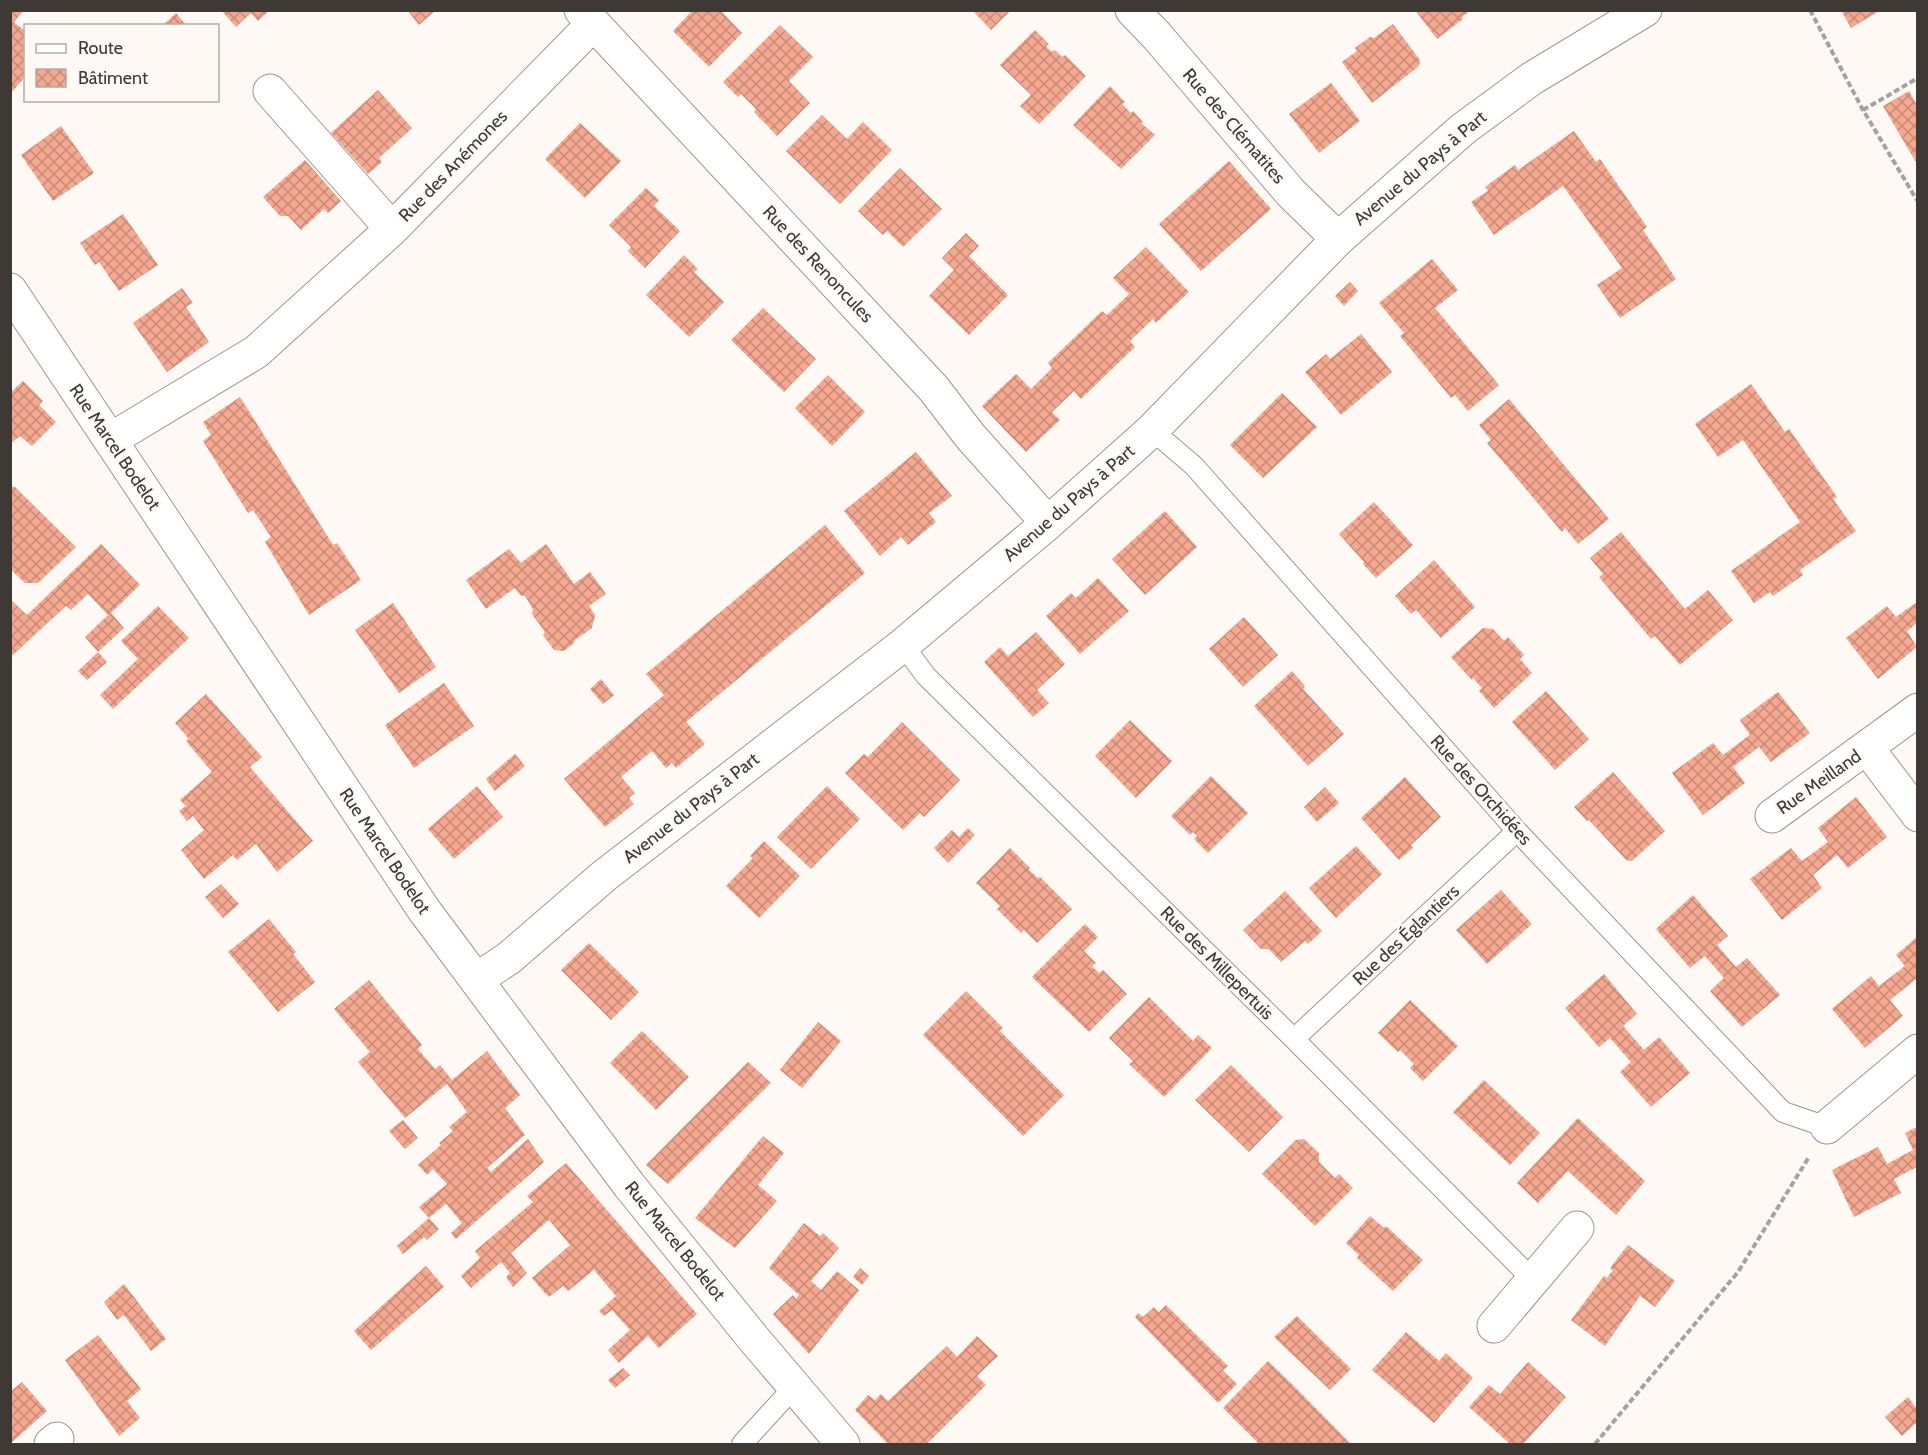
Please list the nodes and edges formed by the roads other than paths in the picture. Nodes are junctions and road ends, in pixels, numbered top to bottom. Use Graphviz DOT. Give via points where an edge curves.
graph roads {
  1 [pos="1132,10"];
  2 [pos="1645,10"];
  3 [pos="587,17"];
  4 [pos="270,91"];
  5 [pos="392,229"];
  6 [pos="1338,238"];
  7 [pos="10,290"];
  8 [pos="1152,430"];
  9 [pos="110,440"];
  10 [pos="1048,523"];
  11 [pos="903,645"];
  12 [pos="1917,710"];
  13 [pos="1867,748"];
  14 [pos="1917,815"];
  15 [pos="1772,816"];
  16 [pos="1517,831"];
  17 [pos="476,980"];
  18 [pos="1294,1039"];
  19 [pos="1917,1051"];
  20 [pos="1827,1127"];
  21 [pos="1577,1228"];
  22 [pos="1533,1280"];
  23 [pos="1494,1326"];
  24 [pos="795,1386"];
  25 [pos="742,1444"];
  26 [pos="843,1444"];
  1 -- 6 [label="street, Rue des Clématites" via="1291,193"];
  2 -- 6 [label="street, Avenue du Pays à Part" via="1531,79 1462,129"];
  3 -- 5 [label="street, Rue des Anémones"];
  3 -- 10 [label="street, Rue des Renoncules" via="934,389 970,436"];
  4 -- 5 [label="street, Rue des Anémones"];
  5 -- 9 [label="street" via="256,352"];
  6 -- 8 [label="street, Avenue du Pays à Part"];
  7 -- 9 [label="street, Rue Marcel Bodelot"];
  8 -- 10 [label="street, Avenue du Pays à Part"];
  8 -- 16 [label="lane, Rue des Orchidées" via="1194,466"];
  9 -- 17 [label="street, Rue Marcel Bodelot" via="393,864"];
  10 -- 11 [label="street, Avenue du Pays à Part"];
  11 -- 17 [label="street, Avenue du Pays à Part" via="604,876 509,958"];
  11 -- 18 [label="lane, Rue des Millepertuis" via="926,676"];
  12 -- 13 [label="street, Rue Meilland"];
  13 -- 14 [label="street, Rue Meilland"];
  13 -- 15 [label="street, Rue Meilland"];
  16 -- 18 [label="lane, Rue des Églantiers"];
  16 -- 20 [label="lane, Rue des Orchidées" via="1783,1112"];
  17 -- 24 [label="street, Rue Marcel Bodelot" via="629,1185"];
  18 -- 22 [label="lane, Rue des Millepertuis"];
  19 -- 20 [label="street"];
  21 -- 22 [label="street"];
  22 -- 23 [label="street"];
  24 -- 25 [label="lane"];
  24 -- 26 [label="street, Rue Marcel Bodelot"];
}
